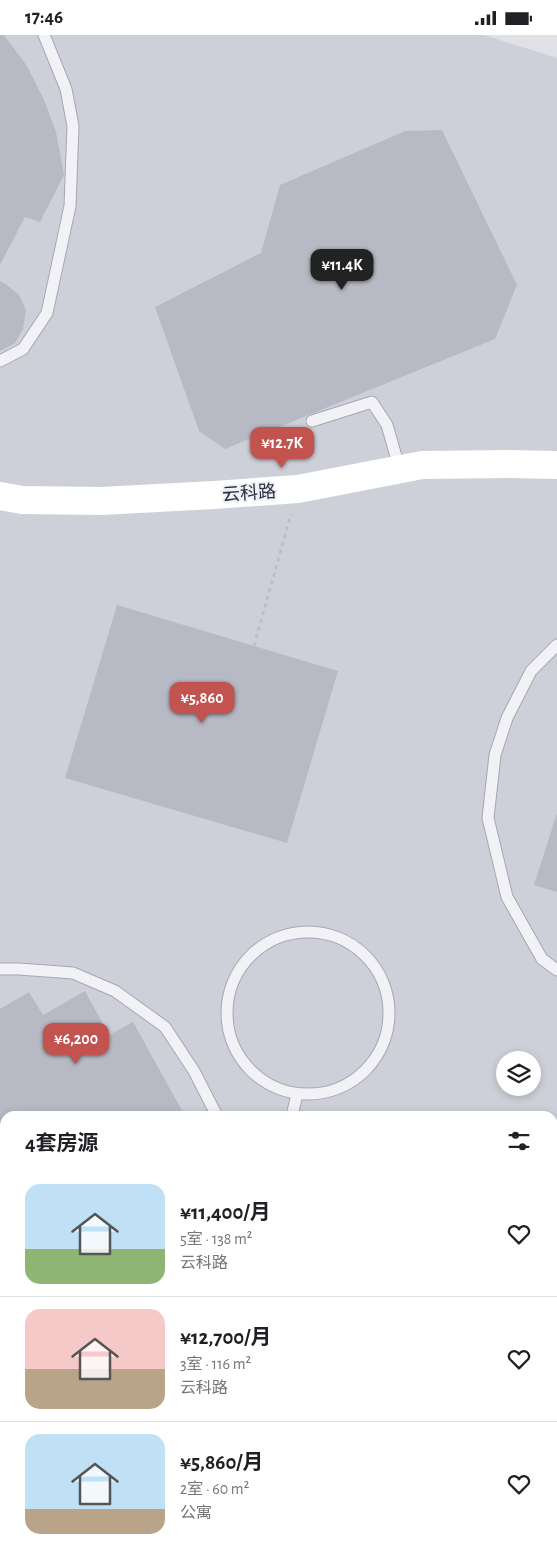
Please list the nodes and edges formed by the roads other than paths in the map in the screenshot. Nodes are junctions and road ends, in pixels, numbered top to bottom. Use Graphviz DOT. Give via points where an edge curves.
graph roads {
  1 [pos="44,35"];
  2 [pos="0,361"];
  3 [pos="312,421"];
  4 [pos="557,465"];
  5 [pos="400,469"];
  6 [pos="0,495"];
  7 [pos="557,645"];
  8 [pos="0,969"];
  9 [pos="557,970"];
  10 [pos="297,1094"];
  11 [pos="214,1111"];
  12 [pos="293,1111"];
  1 -- 2 [label="lane" via="66,89 73,126 70,206 47,313 23,349"];
  3 -- 5 [label="lane" via="372,402 387,425"];
  4 -- 5 [label="street, 云科路" via="422,465"];
  5 -- 6 [label="street, 云科路" via="298,489 101,501 22,500"];
  7 -- 9 [label="lane" via="531,671 507,718 495,755 488,818 507,897 542,959"];
  8 -- 11 [label="lane" via="73,973 115,991 165,1027 194,1071"];
  10 -- 10 [label="lane" via="271,1085 250,1070 235,1049 228,1025 228,999 236,975 252,954 272,939 299,931 326,933 352,943 372,962 386,986 390,1013 385,1041 371,1065 350,1083 324,1093"];
  10 -- 12 [label="lane"];
}
